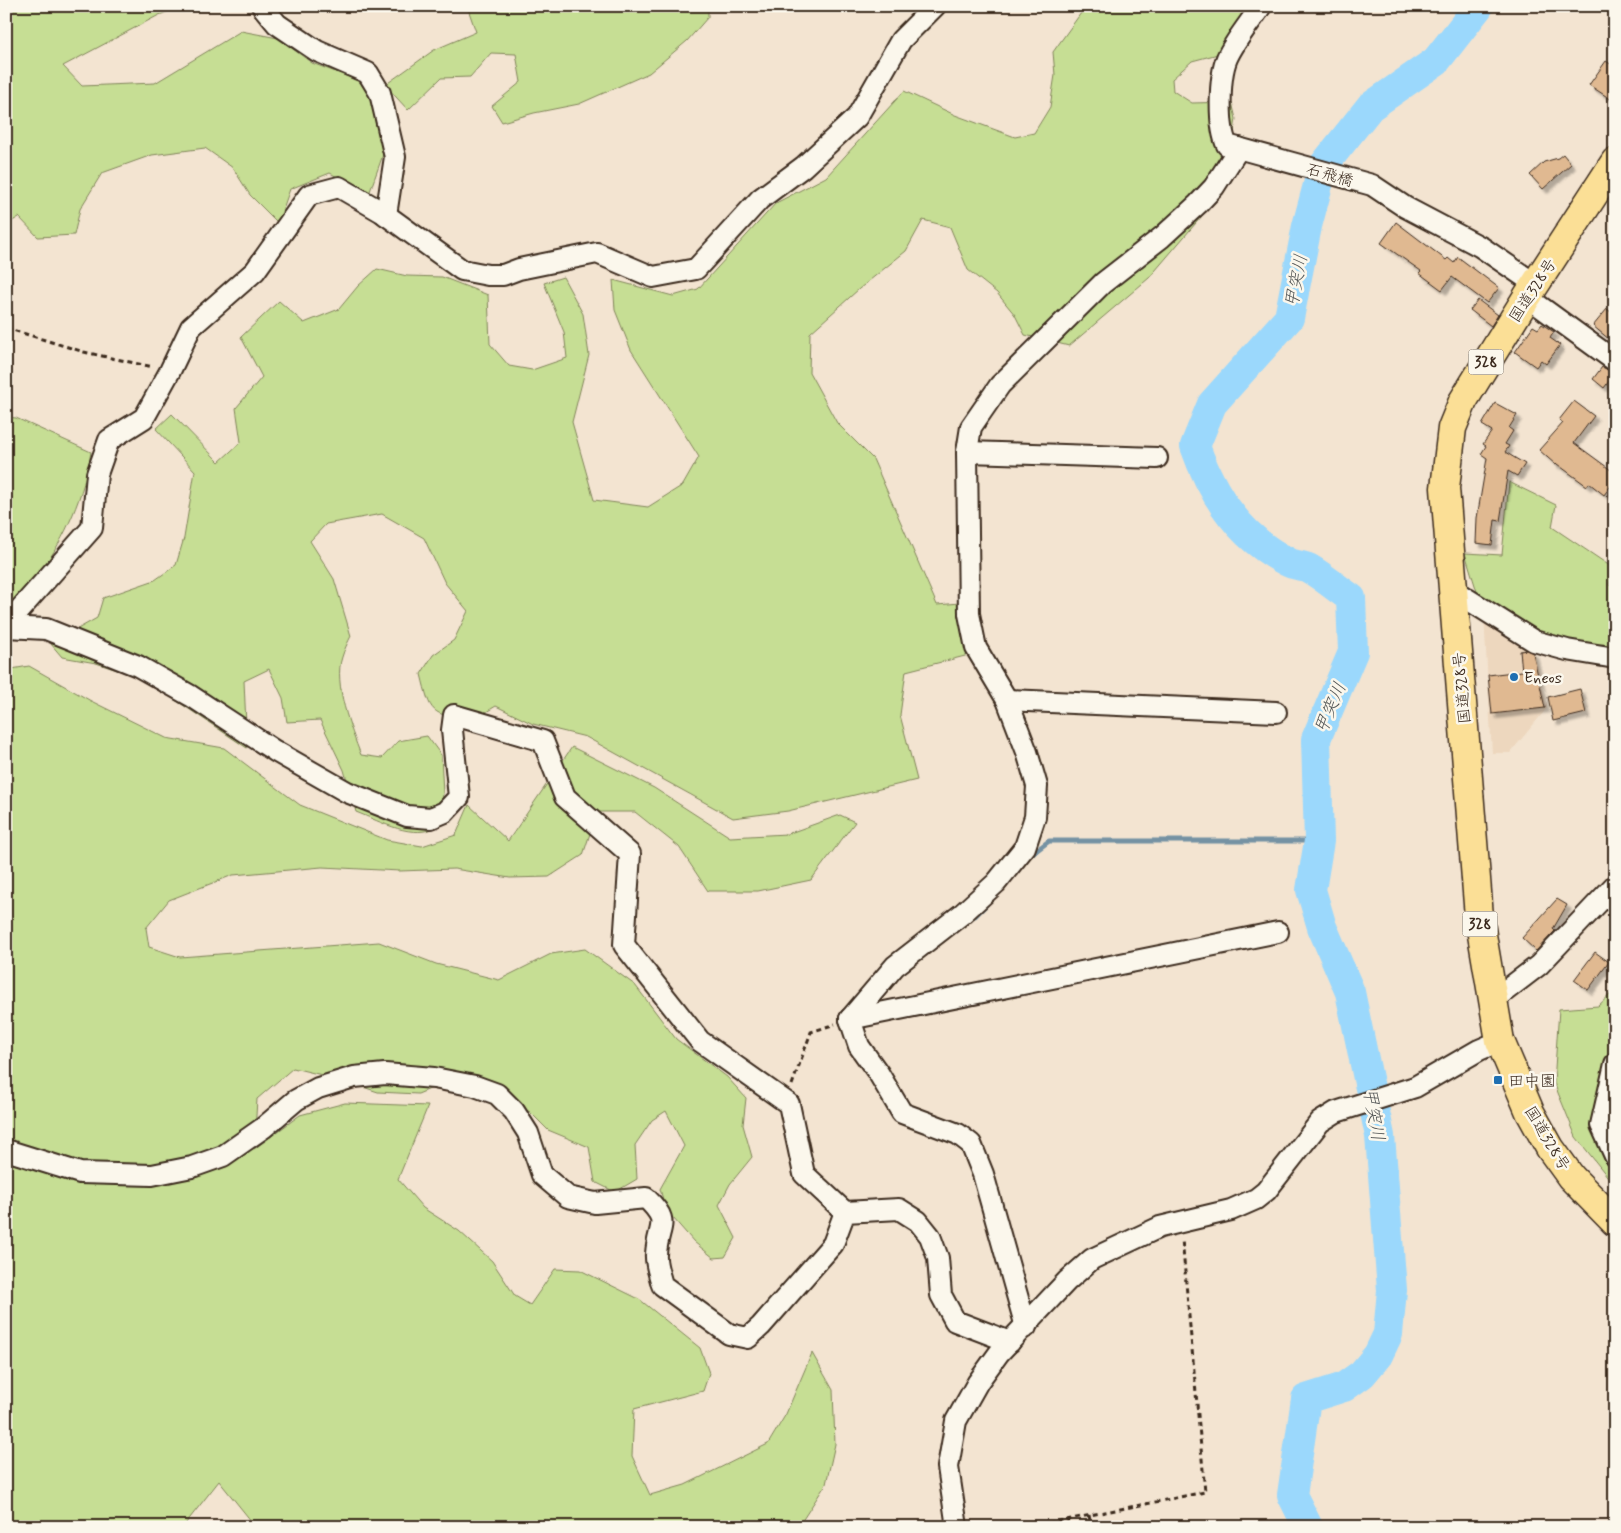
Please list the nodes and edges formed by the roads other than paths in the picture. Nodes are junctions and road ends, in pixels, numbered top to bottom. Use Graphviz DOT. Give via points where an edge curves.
graph roads {
  1 [pos="262,6"];
  2 [pos="935,6"];
  3 [pos="1257,8"];
  4 [pos="1239,148"];
  5 [pos="1615,162"];
  6 [pos="386,215"];
  7 [pos="1531,291"];
  8 [pos="1615,361"];
  9 [pos="967,452"];
  10 [pos="1157,458"];
  11 [pos="1453,590"];
  12 [pos="6,626"];
  13 [pos="1615,658"];
  14 [pos="1007,700"];
  15 [pos="1276,712"];
  16 [pos="1615,885"];
  17 [pos="1278,932"];
  18 [pos="1492,1001"];
  19 [pos="850,1019"];
  20 [pos="1500,1041"];
  21 [pos="1615,1064"];
  22 [pos="6,1150"];
  23 [pos="1615,1156"];
  24 [pos="845,1212"];
  25 [pos="1615,1222"];
  26 [pos="1026,1326"];
  27 [pos="1010,1342"];
  28 [pos="957,1527"];
  1 -- 6 [label="street" via="277,24 316,51 368,73 380,93 394,158"];
  2 -- 6 [label="street" via="901,40 857,117 803,168 760,200 696,268 653,277 596,253 488,276 462,270"];
  3 -- 4 [label="street" via="1226,59 1224,74 1223,137 1227,145"];
  4 -- 7 [label="street, 石飛橋" via="1372,186 1481,247"];
  4 -- 9 [label="street" via="1214,187 1198,204 1103,283 1000,385 971,427"];
  5 -- 7 [label="highway, 国道328号 / 328"];
  6 -- 12 [label="street" via="339,187 309,195 255,270 190,327 144,418 110,440 97,474 92,528"];
  7 -- 8 [label="street, 石飛橋"];
  7 -- 11 [label="highway, 国道328号 / 328" via="1480,372 1452,428 1445,488"];
  9 -- 10 [label="street"];
  9 -- 14 [label="street" via="969,614 976,648"];
  11 -- 13 [label="street" via="1534,641"];
  11 -- 18 [label="highway, 国道328号 / 328" via="1479,917"];
  12 -- 24 [label="street" via="46,629 138,666 275,752 347,792 407,816 431,818 445,812 459,797 452,730 454,714 542,741 565,797 630,854 624,944 700,1042 789,1104 804,1174"];
  14 -- 15 [label="street"];
  14 -- 19 [label="street" via="1037,786 1035,817 1025,847 996,883 895,966"];
  16 -- 18 [label="street" via="1539,965"];
  17 -- 19 [label="street"];
  18 -- 20 [label="highway, 国道328号 / 328"];
  19 -- 26 [label="street" via="859,1046 902,1113 958,1134 971,1144 983,1174"];
  20 -- 25 [label="highway, 国道328号 / 328" via="1530,1112 1550,1148 1572,1177"];
  20 -- 26 [label="street" via="1415,1087 1336,1112 1320,1122 1266,1191 1256,1199 1231,1210 1160,1228 1092,1259"];
  21 -- 23 [label="street" via="1601,1125"];
  22 -- 24 [label="street" via="80,1173 152,1175 224,1156 296,1100 318,1088 354,1077 385,1074 434,1078 475,1086 497,1094 514,1111 528,1133 542,1175 568,1197 595,1203 646,1198 660,1211 662,1228 656,1255 662,1285 729,1334 748,1338 833,1244"];
  24 -- 27 [label="street" via="899,1209 918,1221 930,1236 938,1258 941,1295 955,1320"];
  26 -- 27 [label="street"];
  27 -- 28 [label="street" via="978,1382 956,1421 948,1467"];
}
